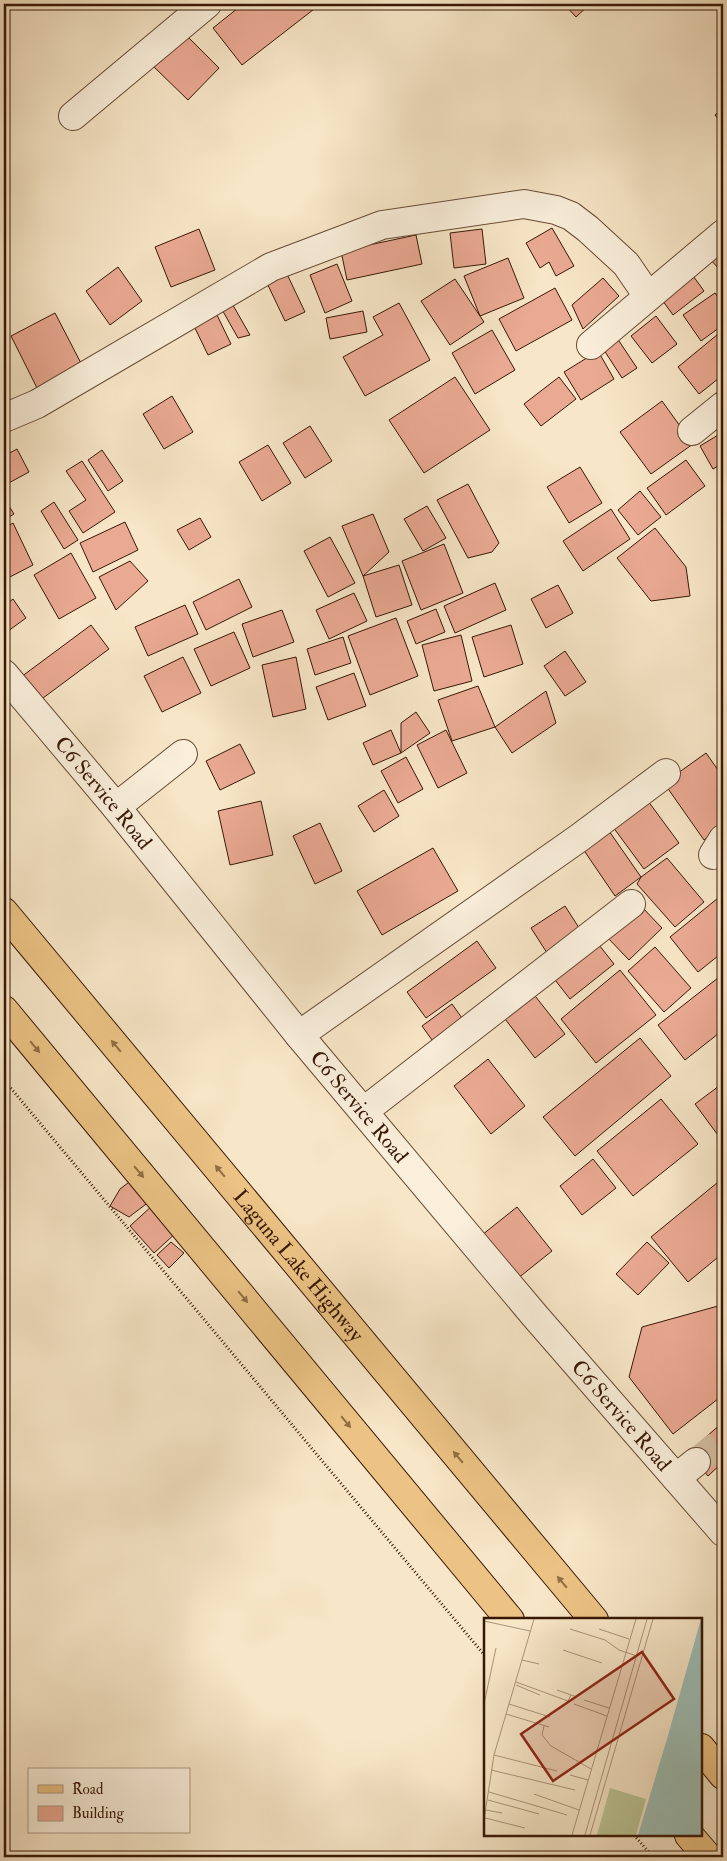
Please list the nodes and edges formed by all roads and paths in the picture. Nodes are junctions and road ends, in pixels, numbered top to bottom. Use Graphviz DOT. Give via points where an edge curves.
graph roads {
  1 [pos="207,4"];
  2 [pos="73,116"];
  3 [pos="723,234"];
  4 [pos="648,296"];
  5 [pos="591,344"];
  6 [pos="723,406"];
  7 [pos="4,418"];
  8 [pos="692,431"];
  9 [pos="4,674"];
  10 [pos="183,754"];
  11 [pos="666,773"];
  12 [pos="116,807"];
  13 [pos="632,904"];
  14 [pos="4,912"];
  15 [pos="4,1010"];
  16 [pos="299,1035"];
  17 [pos="4,1080"];
  18 [pos="364,1111"];
  19 [pos="723,1532"];
  20 [pos="508,1618"];
  21 [pos="592,1618"];
  22 [pos="484,1655"];
  23 [pos="702,1749"];
  24 [pos="723,1775"];
  25 [pos="635,1836"];
  26 [pos="690,1836"];
  27 [pos="653,1857"];
  28 [pos="708,1857"];
  1 -- 2 [label="street"];
  3 -- 4 [label="street"];
  4 -- 5 [label="street"];
  4 -- 7 [label="street" via="626,264 588,228 556,210 524,204 382,225 271,267 37,404"];
  6 -- 8 [label="street"];
  9 -- 12 [label="street, C6 Service Road"];
  10 -- 12 [label="street"];
  11 -- 16 [label="street"];
  12 -- 16 [label="street, C6 Service Road"];
  13 -- 18 [label="street"];
  21 -- 14 [label="main road, Laguna Lake Highway, one-way"];
  15 -- 20 [label="main road, one-way"];
  16 -- 18 [label="street, C6 Service Road"];
  17 -- 22 [label="path"];
  18 -- 19 [label="street, C6 Service Road" via="535,1316 686,1470"];
  23 -- 24 [label="main road"];
  25 -- 27 [label="path"];
  26 -- 28 [label="main road"];
}
